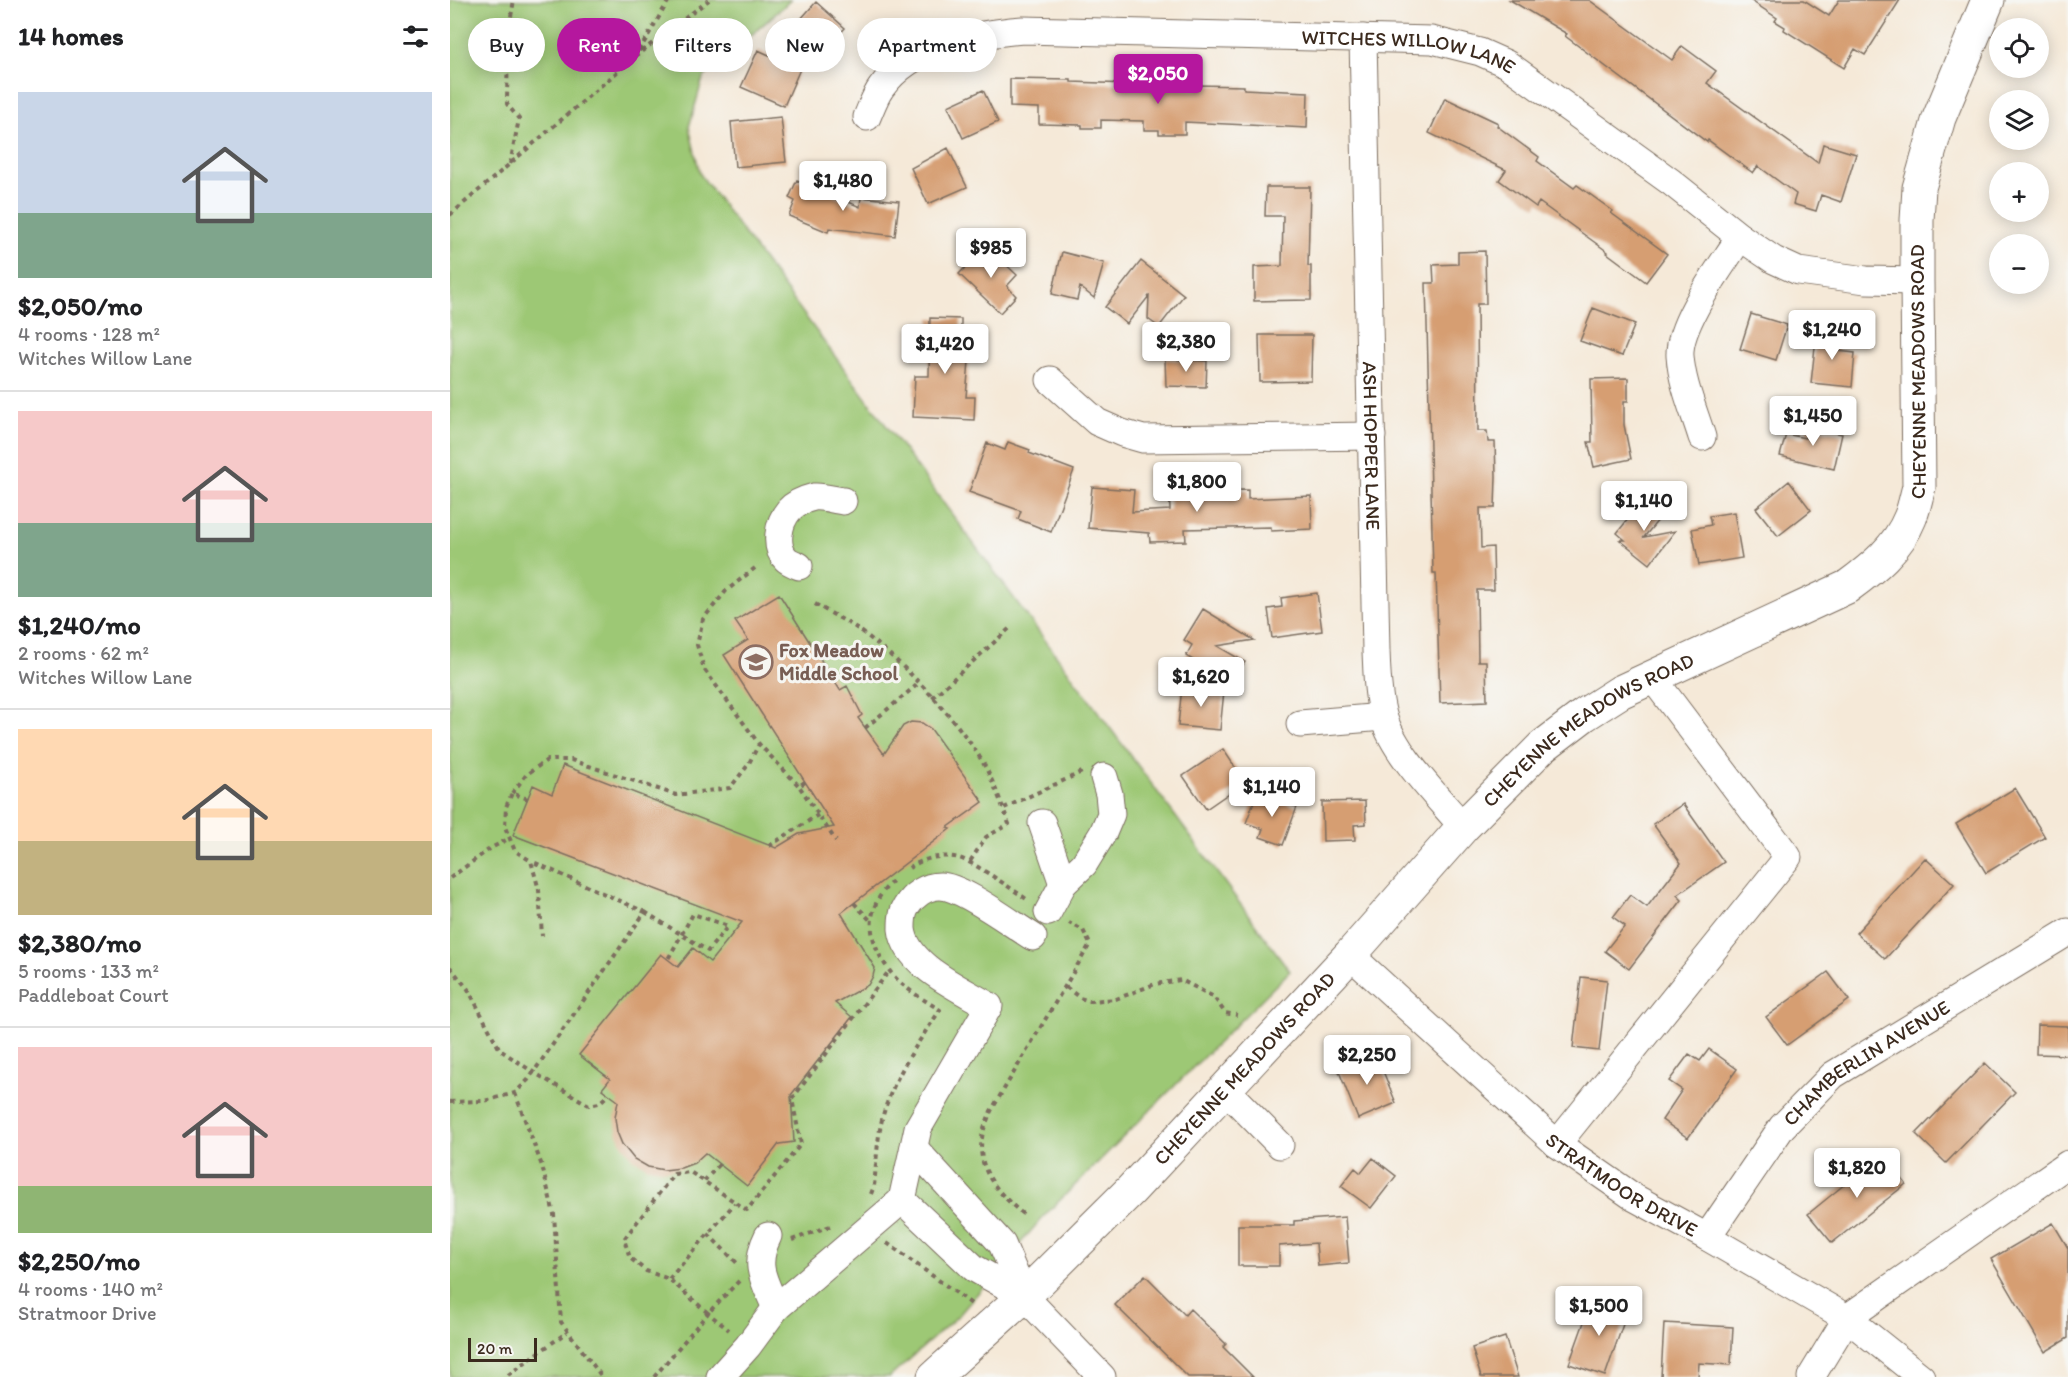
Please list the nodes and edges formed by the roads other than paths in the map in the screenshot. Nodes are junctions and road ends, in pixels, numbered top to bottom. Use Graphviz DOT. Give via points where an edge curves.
graph roads {
  1 [pos="1988,0"];
  2 [pos="1363,38"];
  3 [pos="867,117"];
  4 [pos="1740,237"];
  5 [pos="1917,281"];
  6 [pos="1050,380"];
  7 [pos="1372,436"];
  8 [pos="1702,437"];
  9 [pos="843,501"];
  10 [pos="799,566"];
  11 [pos="1652,677"];
  12 [pos="1383,717"];
  13 [pos="1300,724"];
  14 [pos="1097,773"];
  15 [pos="1042,823"];
  16 [pos="1463,827"];
  17 [pos="1063,884"];
  18 [pos="1048,912"];
  19 [pos="2068,932"];
  20 [pos="1033,937"];
  21 [pos="1350,955"];
  22 [pos="1224,1088"];
  23 [pos="1557,1144"];
  24 [pos="1280,1145"];
  25 [pos="914,1148"];
  26 [pos="2068,1164"];
  27 [pos="902,1200"];
  28 [pos="1707,1237"];
  29 [pos="758,1257"];
  30 [pos="1024,1296"];
  31 [pos="776,1308"];
  32 [pos="1847,1318"];
  33 [pos="720,1377"];
  34 [pos="934,1377"];
  35 [pos="1102,1377"];
  36 [pos="1811,1377"];
  37 [pos="1922,1377"];
  1 -- 5 [label="main road, CHEYENNE MEADOWS ROAD" via="1926,159 1919,188"];
  2 -- 3 [label="street, WITCHES WILLOW LANE" via="1023,30 990,33 944,45 901,67 882,87"];
  2 -- 4 [label="street, WITCHES WILLOW LANE" via="1432,40 1480,52 1507,64 1671,182"];
  2 -- 7 [label="street, ASH HOPPER LANE"];
  4 -- 5 [label="street, WITCHES WILLOW LANE" via="1798,271 1866,280"];
  4 -- 8 [label="street" via="1681,340 1683,377"];
  5 -- 11 [label="main road, CHEYENNE MEADOWS ROAD" via="1919,487 1910,518 1897,542 1874,568 1847,586"];
  6 -- 7 [label="street" via="1097,422 1143,439"];
  7 -- 12 [label="street, ASH HOPPER LANE" via="1377,672"];
  9 -- 10 [label="street" via="817,497 789,510 778,538 780,550 787,560"];
  11 -- 16 [label="main road, CHEYENNE MEADOWS ROAD" via="1620,692 1542,747"];
  11 -- 23 [label="street" via="1788,857"];
  12 -- 13 [label="street"];
  12 -- 16 [label="street, ASH HOPPER LANE" via="1393,740"];
  14 -- 17 [label="street" via="1109,794 1111,814 1084,864"];
  15 -- 17 [label="street"];
  16 -- 21 [label="main road, CHEYENNE MEADOWS ROAD"];
  17 -- 18 [label="street"];
  19 -- 28 [label="street, CHAMBERLIN AVENUE" via="1833,1075 1782,1127"];
  20 -- 25 [label="street" via="962,893 941,886 924,890 904,910 903,940 911,953 924,966 989,1006 918,1128"];
  21 -- 22 [label="main road, CHEYENNE MEADOWS ROAD"];
  21 -- 23 [label="street, STRATMOOR DRIVE"];
  22 -- 24 [label="street"];
  22 -- 30 [label="main road, CHEYENNE MEADOWS ROAD" via="1131,1190"];
  23 -- 28 [label="street, STRATMOOR DRIVE" via="1635,1198"];
  25 -- 27 [label="street"];
  25 -- 30 [label="street" via="1002,1244"];
  26 -- 32 [label="street"];
  27 -- 30 [label="street" via="974,1268"];
  27 -- 31 [label="street"];
  28 -- 32 [label="street, STRATMOOR DRIVE"];
  29 -- 31 [label="street"];
  30 -- 34 [label="main road, CHEYENNE MEADOWS ROAD"];
  30 -- 35 [label="street"];
  31 -- 33 [label="street"];
  32 -- 36 [label="street"];
  32 -- 37 [label="street, STRATMOOR DRIVE"];
}
